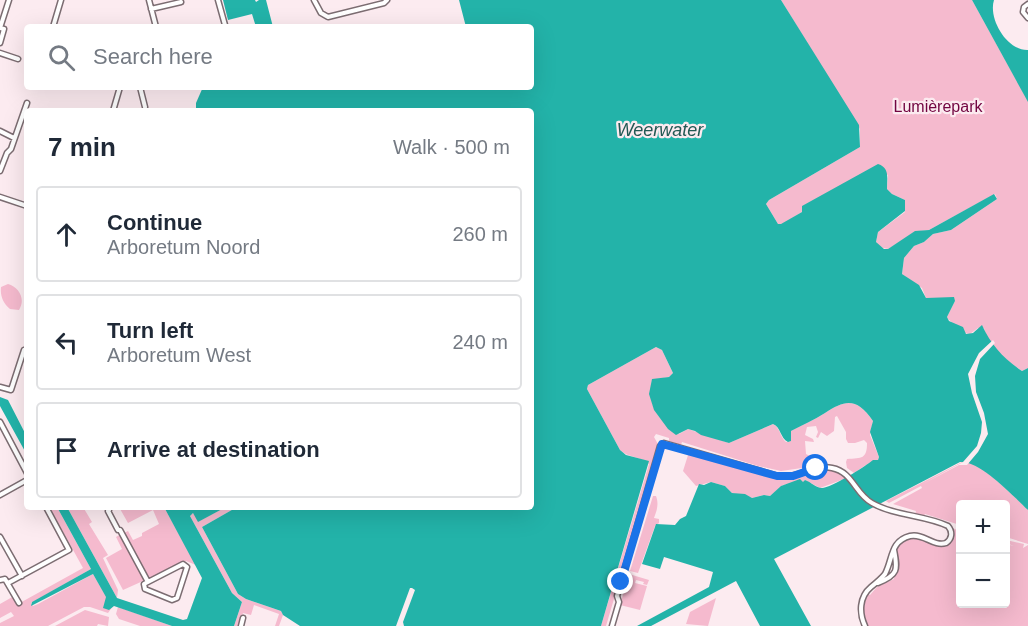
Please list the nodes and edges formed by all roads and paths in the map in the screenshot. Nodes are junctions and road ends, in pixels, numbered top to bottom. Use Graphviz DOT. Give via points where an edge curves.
graph roads {
  1 [pos="9,0"];
  2 [pos="61,0"];
  3 [pos="149,0"];
  4 [pos="218,0"];
  5 [pos="314,0"];
  6 [pos="387,0"];
  7 [pos="182,2"];
  8 [pos="1028,4"];
  9 [pos="151,9"];
  10 [pos="1028,18"];
  11 [pos="54,24"];
  12 [pos="155,24"];
  13 [pos="224,24"];
  14 [pos="0,28"];
  15 [pos="0,43"];
  16 [pos="0,53"];
  17 [pos="18,59"];
  18 [pos="119,90"];
  19 [pos="141,90"];
  20 [pos="27,103"];
  21 [pos="145,107"];
  22 [pos="25,108"];
  23 [pos="114,108"];
  24 [pos="24,112"];
  25 [pos="0,131"];
  26 [pos="15,138"];
  27 [pos="0,171"];
  28 [pos="0,197"];
  29 [pos="24,205"];
  30 [pos="24,352"];
  31 [pos="0,387"];
  32 [pos="0,422"];
  33 [pos="24,467"];
  34 [pos="24,482"];
  35 [pos="0,495"];
  36 [pos="48,510"];
  37 [pos="109,510"];
  38 [pos="0,537"];
  39 [pos="894,549"];
  40 [pos="22,576"];
  41 [pos="0,580"];
  42 [pos="148,582"];
  43 [pos="8,583"];
  44 [pos="877,583"];
  45 [pos="19,603"];
  46 [pos="243,618"];
  47 [pos="241,626"];
  48 [pos="612,626"];
  49 [pos="865,626"];
  1 -- 14 [label="street"];
  2 -- 11 [label="street"];
  3 -- 9 [label="street"];
  4 -- 13 [label="street"];
  5 -- 6 [label="street" via="328,17"];
  7 -- 9 [label="street"];
  8 -- 10 [label="street" via="1023,12"];
  9 -- 12 [label="street"];
  14 -- 15 [label="street" via="4,29"];
  16 -- 17 [label="street"];
  18 -- 23 [label="street"];
  19 -- 21 [label="street"];
  20 -- 22 [label="street"];
  24 -- 26 [label="street"];
  25 -- 26 [label="street"];
  26 -- 27 [label="street"];
  28 -- 29 [label="street"];
  30 -- 31 [label="street" via="11,390"];
  32 -- 33 [label="street"];
  34 -- 35 [label="street"];
  36 -- 40 [label="street" via="69,550"];
  37 -- 42 [label="street"];
  38 -- 40 [label="street"];
  39 -- 44 [label="street"];
  39 -- 44 [label="street" via="895,572"];
  39 -- 48 [label="street" via="913,536 946,543 951,531 948,526 880,507 865,498 844,472 824,467 793,476 777,476 662,444 616,596 619,602"];
  40 -- 43 [label="street"];
  41 -- 43 [label="street"];
  42 -- 42 [label="street" via="183,564 187,567 177,598 171,600 145,589"];
  43 -- 45 [label="street"];
  44 -- 49 [label="street" via="862,601 860,611"];
  46 -- 47 [label="street"];
}
